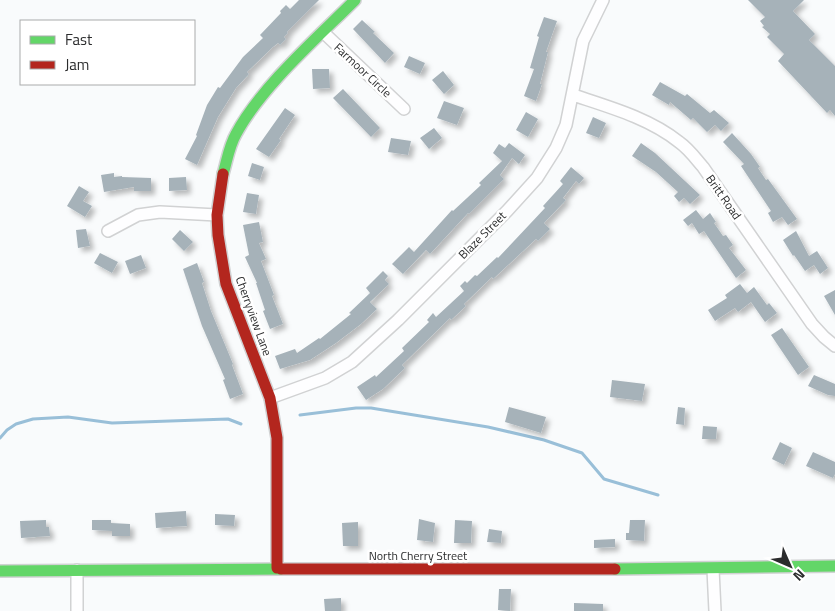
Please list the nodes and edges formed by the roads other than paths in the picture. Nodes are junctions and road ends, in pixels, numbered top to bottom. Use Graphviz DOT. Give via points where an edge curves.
graph roads {
  1 [pos="355,0"];
  2 [pos="603,0"];
  3 [pos="323,32"];
  4 [pos="573,95"];
  5 [pos="404,108"];
  6 [pos="217,215"];
  7 [pos="108,231"];
  8 [pos="835,346"];
  9 [pos="270,398"];
  10 [pos="835,566"];
  11 [pos="278,568"];
  12 [pos="713,569"];
  13 [pos="77,570"];
  14 [pos="0,571"];
  15 [pos="77,611"];
  16 [pos="715,611"];
  1 -- 3 [label="street, Cherryview Lane"];
  2 -- 4 [label="street, Blaze Street" via="583,41"];
  3 -- 5 [label="street, Farmoor Circle"];
  3 -- 6 [label="street, Cherryview Lane" via="275,81 240,127 228,156"];
  4 -- 8 [label="street, Britt Road" via="641,119 689,151 812,324"];
  4 -- 9 [label="street, Blaze Street" via="566,125 537,178 398,320 352,362 325,378"];
  6 -- 7 [label="street" via="160,212 138,215"];
  6 -- 9 [label="street, Cherryview Lane" via="226,284"];
  9 -- 11 [label="street, Cherryview Lane" via="277,438"];
  10 -- 12 [label="street, North Cherry Street"];
  11 -- 12 [label="street, North Cherry Street"];
  11 -- 13 [label="street, North Cherry Street"];
  12 -- 16 [label="street"];
  13 -- 14 [label="street, North Cherry Street"];
  13 -- 15 [label="street"];
}
